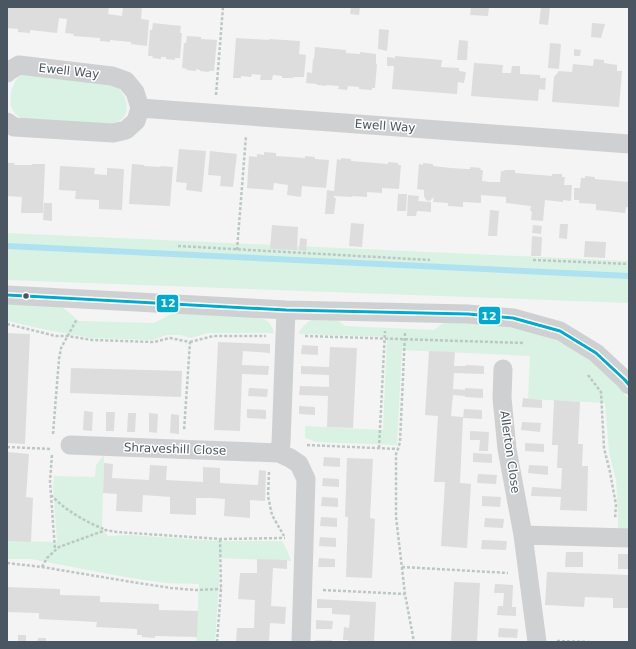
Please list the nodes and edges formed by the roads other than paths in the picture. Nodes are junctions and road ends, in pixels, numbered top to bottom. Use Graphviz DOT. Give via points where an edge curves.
graph roads {
  1 [pos="7,73"];
  2 [pos="140,108"];
  3 [pos="7,122"];
  4 [pos="629,144"];
  5 [pos="7,295"];
  6 [pos="286,310"];
  7 [pos="503,369"];
  8 [pos="629,385"];
  9 [pos="61,447"];
  10 [pos="277,450"];
  11 [pos="523,535"];
  12 [pos="622,538"];
  13 [pos="537,641"];
  14 [pos="301,642"];
  1 -- 2 [label="street, Ewell Way" via="20,65 112,76 126,81 135,92"];
  2 -- 3 [label="street" via="136,121 126,130 113,133 14,128"];
  2 -- 4 [label="street, Ewell Way"];
  5 -- 6 [label="street"];
  6 -- 8 [label="street" via="468,314 514,318 560,331 596,353"];
  6 -- 10 [label="street"];
  7 -- 11 [label="street, Allerton Close" via="502,398 507,449"];
  9 -- 10 [label="street, Shraveshill Close"];
  10 -- 14 [label="street, Shraveshill Close" via="299,464 306,480"];
  11 -- 12 [label="street"];
  11 -- 13 [label="street, Allerton Close"];
}
